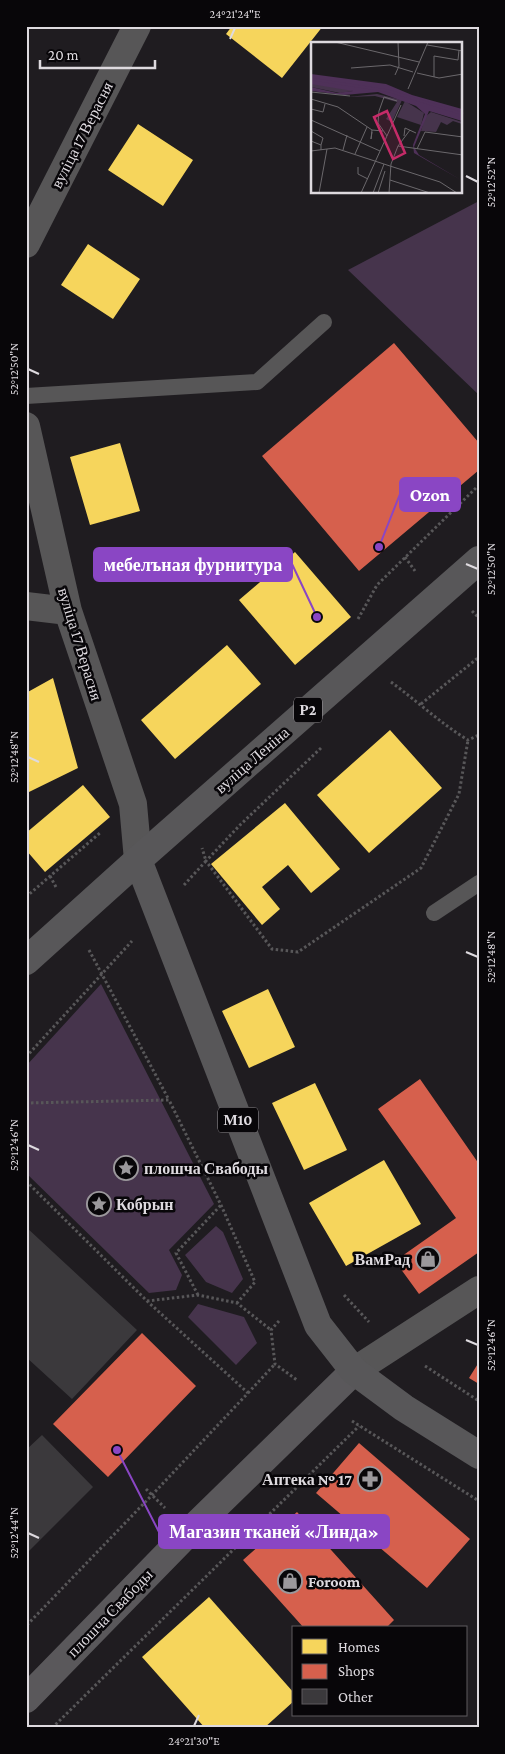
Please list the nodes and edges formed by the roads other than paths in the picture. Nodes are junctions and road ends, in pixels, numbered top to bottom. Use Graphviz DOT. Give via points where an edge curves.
graph roads {
  1 [pos="137,26"];
  2 [pos="26,244"];
  3 [pos="324,322"];
  4 [pos="26,396"];
  5 [pos="26,426"];
  6 [pos="479,560"];
  7 [pos="26,606"];
  8 [pos="68,611"];
  9 [pos="138,860"];
  10 [pos="479,883"];
  11 [pos="434,913"];
  12 [pos="26,961"];
  13 [pos="479,1290"];
  14 [pos="354,1371"];
  15 [pos="479,1455"];
  16 [pos="26,1699"];
  1 -- 2 [label="street, вуліца 17 Верасня"];
  3 -- 4 [label="lane" via="257,382"];
  5 -- 8 [label="street, вуліца 17 Верасня"];
  6 -- 9 [label="main road, вуліца Леніна / Р2"];
  7 -- 8 [label="street"];
  8 -- 9 [label="street, вуліца 17 Верасня" via="133,804"];
  9 -- 12 [label="main road, вуліца Леніна / Р2"];
  9 -- 14 [label="main road, М10" via="318,1325"];
  10 -- 11 [label="lane"];
  13 -- 14 [label="street"];
  14 -- 15 [label="main road, М10" via="404,1408"];
  14 -- 16 [label="main road, плошча Свабоды" via="189,1532"];
}
